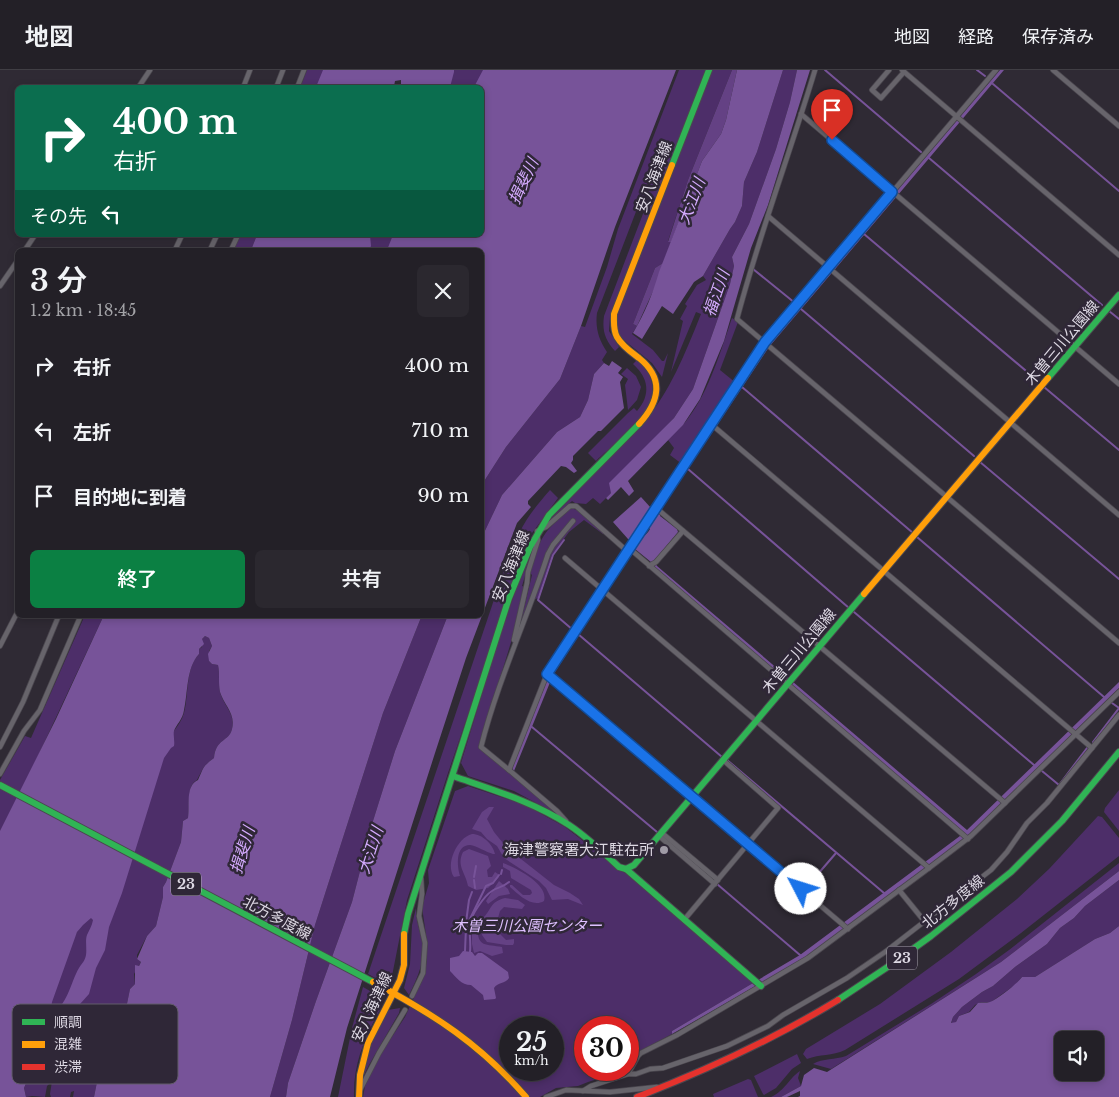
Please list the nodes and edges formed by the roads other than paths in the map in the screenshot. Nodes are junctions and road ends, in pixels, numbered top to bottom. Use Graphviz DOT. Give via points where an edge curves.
graph roads {
  1 [pos="150,70"];
  2 [pos="250,70"];
  3 [pos="283,70"];
  4 [pos="304,70"];
  5 [pos="709,70"];
  6 [pos="815,70"];
  7 [pos="889,70"];
  8 [pos="996,70"];
  9 [pos="1053,70"];
  10 [pos="903,71"];
  11 [pos="140,85"];
  12 [pos="244,85"];
  13 [pos="277,85"];
  14 [pos="298,85"];
  15 [pos="802,114"];
  16 [pos="959,118"];
  17 [pos="1119,126"];
  18 [pos="894,194"];
  19 [pos="768,216"];
  20 [pos="34,237"];
  21 [pos="26,248"];
  22 [pos="1119,255"];
  23 [pos="15,264"];
  24 [pos="830,269"];
  25 [pos="0,286"];
  26 [pos="1119,295"];
  27 [pos="767,344"];
  28 [pos="1075,347"];
  29 [pos="1119,384"];
  30 [pos="1011,423"];
  31 [pos="713,426"];
  32 [pos="948,497"];
  33 [pos="658,510"];
  34 [pos="1119,515"];
  35 [pos="573,520"];
  36 [pos="683,530"];
  37 [pos="537,531"];
  38 [pos="628,550"];
  39 [pos="565,558"];
  40 [pos="652,564"];
  41 [pos="883,572"];
  42 [pos="604,591"];
  43 [pos="15,617"];
  44 [pos="58,618"];
  45 [pos="80,618"];
  46 [pos="1119,643"];
  47 [pos="0,646"];
  48 [pos="820,646"];
  49 [pos="511,652"];
  50 [pos="549,676"];
  51 [pos="790,682"];
  52 [pos="1119,692"];
  53 [pos="1119,715"];
  54 [pos="756,721"];
  55 [pos="1074,734"];
  56 [pos="0,746"];
  57 [pos="1092,748"];
  58 [pos="1119,752"];
  59 [pos="723,760"];
  60 [pos="509,770"];
  61 [pos="0,774"];
  62 [pos="453,776"];
  63 [pos="0,785"];
  64 [pos="693,797"];
  65 [pos="1004,803"];
  66 [pos="570,826"];
  67 [pos="661,834"];
  68 [pos="967,839"];
  69 [pos="748,844"];
  70 [pos="928,868"];
  71 [pos="626,869"];
  72 [pos="420,874"];
  73 [pos="716,882"];
  74 [pos="899,890"];
  75 [pos="684,920"];
  76 [pos="925,922"];
  77 [pos="847,928"];
  78 [pos="758,984"];
  79 [pos="393,994"];
  80 [pos="412,996"];
  81 [pos="405,1010"];
  82 [pos="639,1055"];
  83 [pos="639,1073"];
  84 [pos="606,1081"];
  85 [pos="669,1086"];
  86 [pos="583,1091"];
  87 [pos="359,1094"];
  88 [pos="526,1097"];
  89 [pos="546,1097"];
  90 [pos="637,1097"];
  1 -- 11 [label="street"];
  2 -- 12 [label="street"];
  3 -- 13 [label="street"];
  4 -- 14 [label="street"];
  5 -- 37 [label="main road, 安八海津線" via="613,325 617,340 647,364 656,378 655,401 638,424 563,499"];
  6 -- 15 [label="street"];
  7 -- 10 [label="street" via="872,90 881,98"];
  8 -- 16 [label="street"];
  9 -- 17 [label="street"];
  10 -- 16 [label="street"];
  15 -- 18 [label="street"];
  15 -- 19 [label="street"];
  16 -- 18 [label="street"];
  16 -- 22 [label="street"];
  18 -- 24 [label="street"];
  18 -- 28 [label="street"];
  19 -- 24 [label="street"];
  19 -- 27 [label="street" via="737,319"];
  20 -- 21 [label="street"];
  23 -- 25 [label="street"];
  24 -- 27 [label="street"];
  24 -- 30 [label="street"];
  26 -- 28 [label="main road, 木曽三川公園線"];
  27 -- 31 [label="street"];
  27 -- 32 [label="street"];
  28 -- 29 [label="street"];
  28 -- 30 [label="main road, 木曽三川公園線"];
  30 -- 32 [label="main road, 木曽三川公園線"];
  30 -- 34 [label="street"];
  31 -- 33 [label="street"];
  31 -- 41 [label="street"];
  32 -- 41 [label="main road, 木曽三川公園線"];
  32 -- 46 [label="street"];
  33 -- 36 [label="street"];
  33 -- 38 [label="street"];
  35 -- 49 [label="street" via="548,554"];
  36 -- 40 [label="street"];
  36 -- 48 [label="street"];
  37 -- 38 [label="street" via="570,506 576,506"];
  37 -- 49 [label="street" via="538,540"];
  37 -- 62 [label="main road, 安八海津線" via="522,564"];
  38 -- 40 [label="street"];
  38 -- 42 [label="street"];
  39 -- 42 [label="street"];
  40 -- 51 [label="street"];
  41 -- 48 [label="main road, 木曽三川公園線"];
  41 -- 55 [label="street"];
  42 -- 50 [label="street"];
  42 -- 54 [label="street"];
  43 -- 47 [label="street"];
  44 -- 56 [label="street" via="23,702"];
  45 -- 61 [label="street" via="40,710"];
  48 -- 51 [label="main road, 木曽三川公園線"];
  48 -- 65 [label="street"];
  49 -- 60 [label="street" via="481,747"];
  50 -- 60 [label="street"];
  50 -- 64 [label="street"];
  51 -- 54 [label="main road, 木曽三川公園線"];
  51 -- 68 [label="street"];
  52 -- 55 [label="street"];
  53 -- 57 [label="street"];
  54 -- 59 [label="main road, 木曽三川公園線"];
  54 -- 70 [label="street"];
  55 -- 57 [label="street"];
  55 -- 65 [label="street"];
  57 -- 76 [label="street" via="991,870"];
  58 -- 85 [label="main road, 北方多度線 / 23" via="1068,814 1022,862 910,953 804,1022"];
  59 -- 64 [label="main road, 木曽三川公園線"];
  59 -- 69 [label="street" via="778,808"];
  60 -- 66 [label="street"];
  62 -- 66 [label="main road" via="524,801"];
  62 -- 72 [label="main road, 安八海津線"];
  63 -- 79 [label="main road, 北方多度線 / 23"];
  64 -- 67 [label="main road, 木曽三川公園線"];
  64 -- 69 [label="street"];
  65 -- 68 [label="street"];
  66 -- 71 [label="main road"];
  67 -- 71 [label="main road, 木曽三川公園線" via="634,865"];
  67 -- 73 [label="street"];
  68 -- 70 [label="street"];
  69 -- 73 [label="street"];
  69 -- 77 [label="street"];
  70 -- 74 [label="street"];
  71 -- 75 [label="main road"];
  72 -- 79 [label="main road, 安八海津線" via="408,914 404,965"];
  72 -- 80 [label="street" via="423,973"];
  73 -- 75 [label="street"];
  74 -- 76 [label="street"];
  74 -- 77 [label="street"];
  75 -- 78 [label="main road"];
  76 -- 83 [label="street" via="847,978 768,1026 705,1055"];
  77 -- 78 [label="street" via="808,958"];
  78 -- 82 [label="street"];
  79 -- 87 [label="main road, 安八海津線" via="368,1043"];
  79 -- 88 [label="main road, 北方多度線 / 23" via="465,1038 506,1074"];
  81 -- 87 [label="street" via="379,1052"];
  84 -- 86 [label="street"];
  85 -- 86 [label="street" via="610,1092"];
  85 -- 90 [label="main road, 北方多度線 / 23"];
  86 -- 89 [label="street" via="566,1090"];
}
